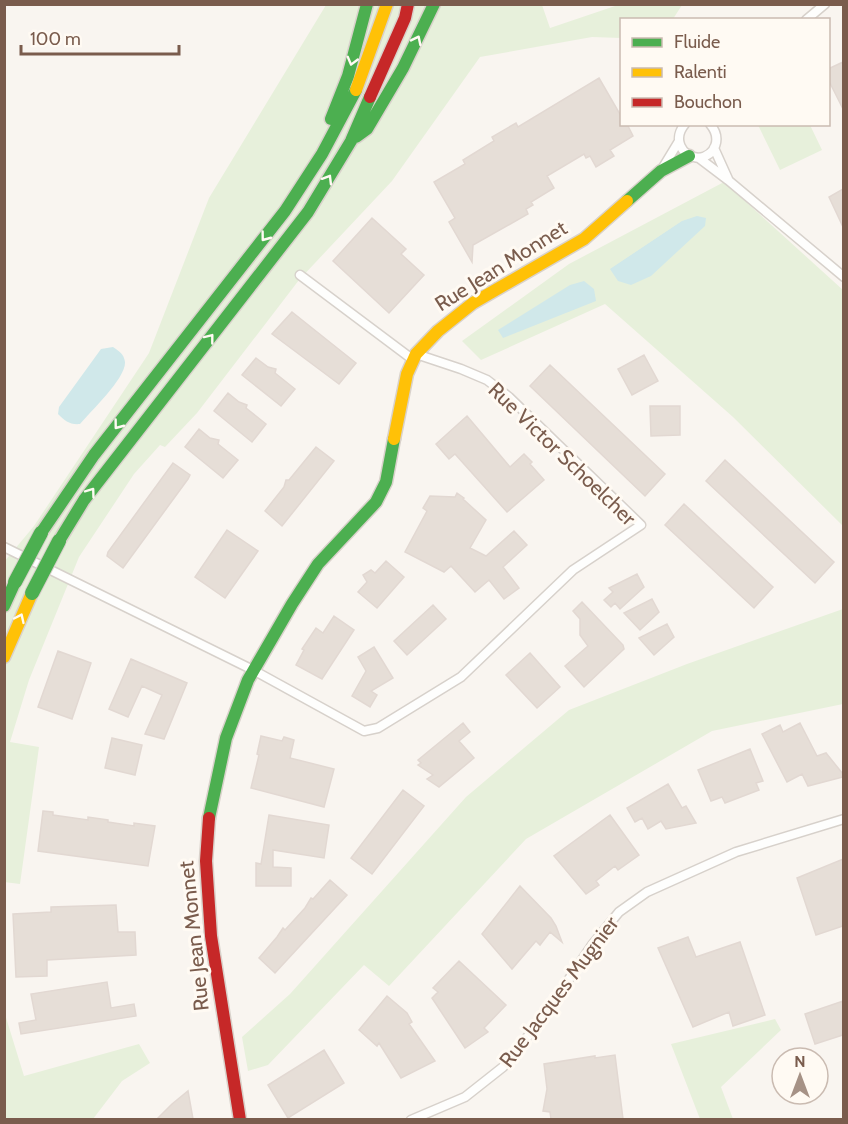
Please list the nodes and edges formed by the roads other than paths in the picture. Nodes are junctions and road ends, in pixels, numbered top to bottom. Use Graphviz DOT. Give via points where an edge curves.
graph roads {
  1 [pos="367,4"];
  2 [pos="387,4"];
  3 [pos="408,4"];
  4 [pos="434,4"];
  5 [pos="825,4"];
  6 [pos="808,18"];
  7 [pos="684,126"];
  8 [pos="713,126"];
  9 [pos="351,141"];
  10 [pos="679,141"];
  11 [pos="714,148"];
  12 [pos="694,157"];
  13 [pos="661,171"];
  14 [pos="728,180"];
  15 [pos="285,211"];
  16 [pos="300,275"];
  17 [pos="843,277"];
  18 [pos="414,357"];
  19 [pos="4,547"];
  20 [pos="4,606"];
  21 [pos="4,657"];
  22 [pos="253,670"];
  23 [pos="843,819"];
  24 [pos="240,1119"];
  25 [pos="411,1119"];
  1 -- 15 [label="main road, one-way" via="348,76 326,131 285,198"];
  2 -- 15 [label="main road" via="357,87"];
  3 -- 9 [label="main road"];
  9 -- 4 [label="main road, one-way" via="367,129"];
  5 -- 6 [label="street"];
  7 -- 10 [label="street, Rue Jean Monnet"];
  8 -- 11 [label="street" via="717,139"];
  21 -- 9 [label="main road, one-way, bridge" via="32,593 84,500 308,212"];
  10 -- 12 [label="street" via="682,150"];
  10 -- 13 [label="street, Rue Jean Monnet"];
  11 -- 12 [label="street" via="708,155"];
  11 -- 14 [label="street"];
  12 -- 13 [label="main road, Rue Jean Monnet"];
  12 -- 14 [label="street"];
  13 -- 18 [label="main road, Rue Jean Monnet" via="584,239 473,303"];
  14 -- 17 [label="street"];
  15 -- 20 [label="main road, one-way, bridge" via="101,447 41,533"];
  16 -- 18 [label="street"];
  18 -- 22 [label="main road, Rue Jean Monnet" via="406,374 386,482 375,502 318,564"];
  18 -- 22 [label="street, Rue Victor Schoelcher" via="487,380 641,525 573,570 461,677 378,728 364,731"];
  19 -- 22 [label="street"];
  22 -- 24 [label="main road, Rue Jean Monnet" via="226,738 210,808 206,861 211,936"];
  23 -- 25 [label="street, Rue Jacques Mugnier" via="736,852 647,892 619,912 503,1067 465,1097"];
}
